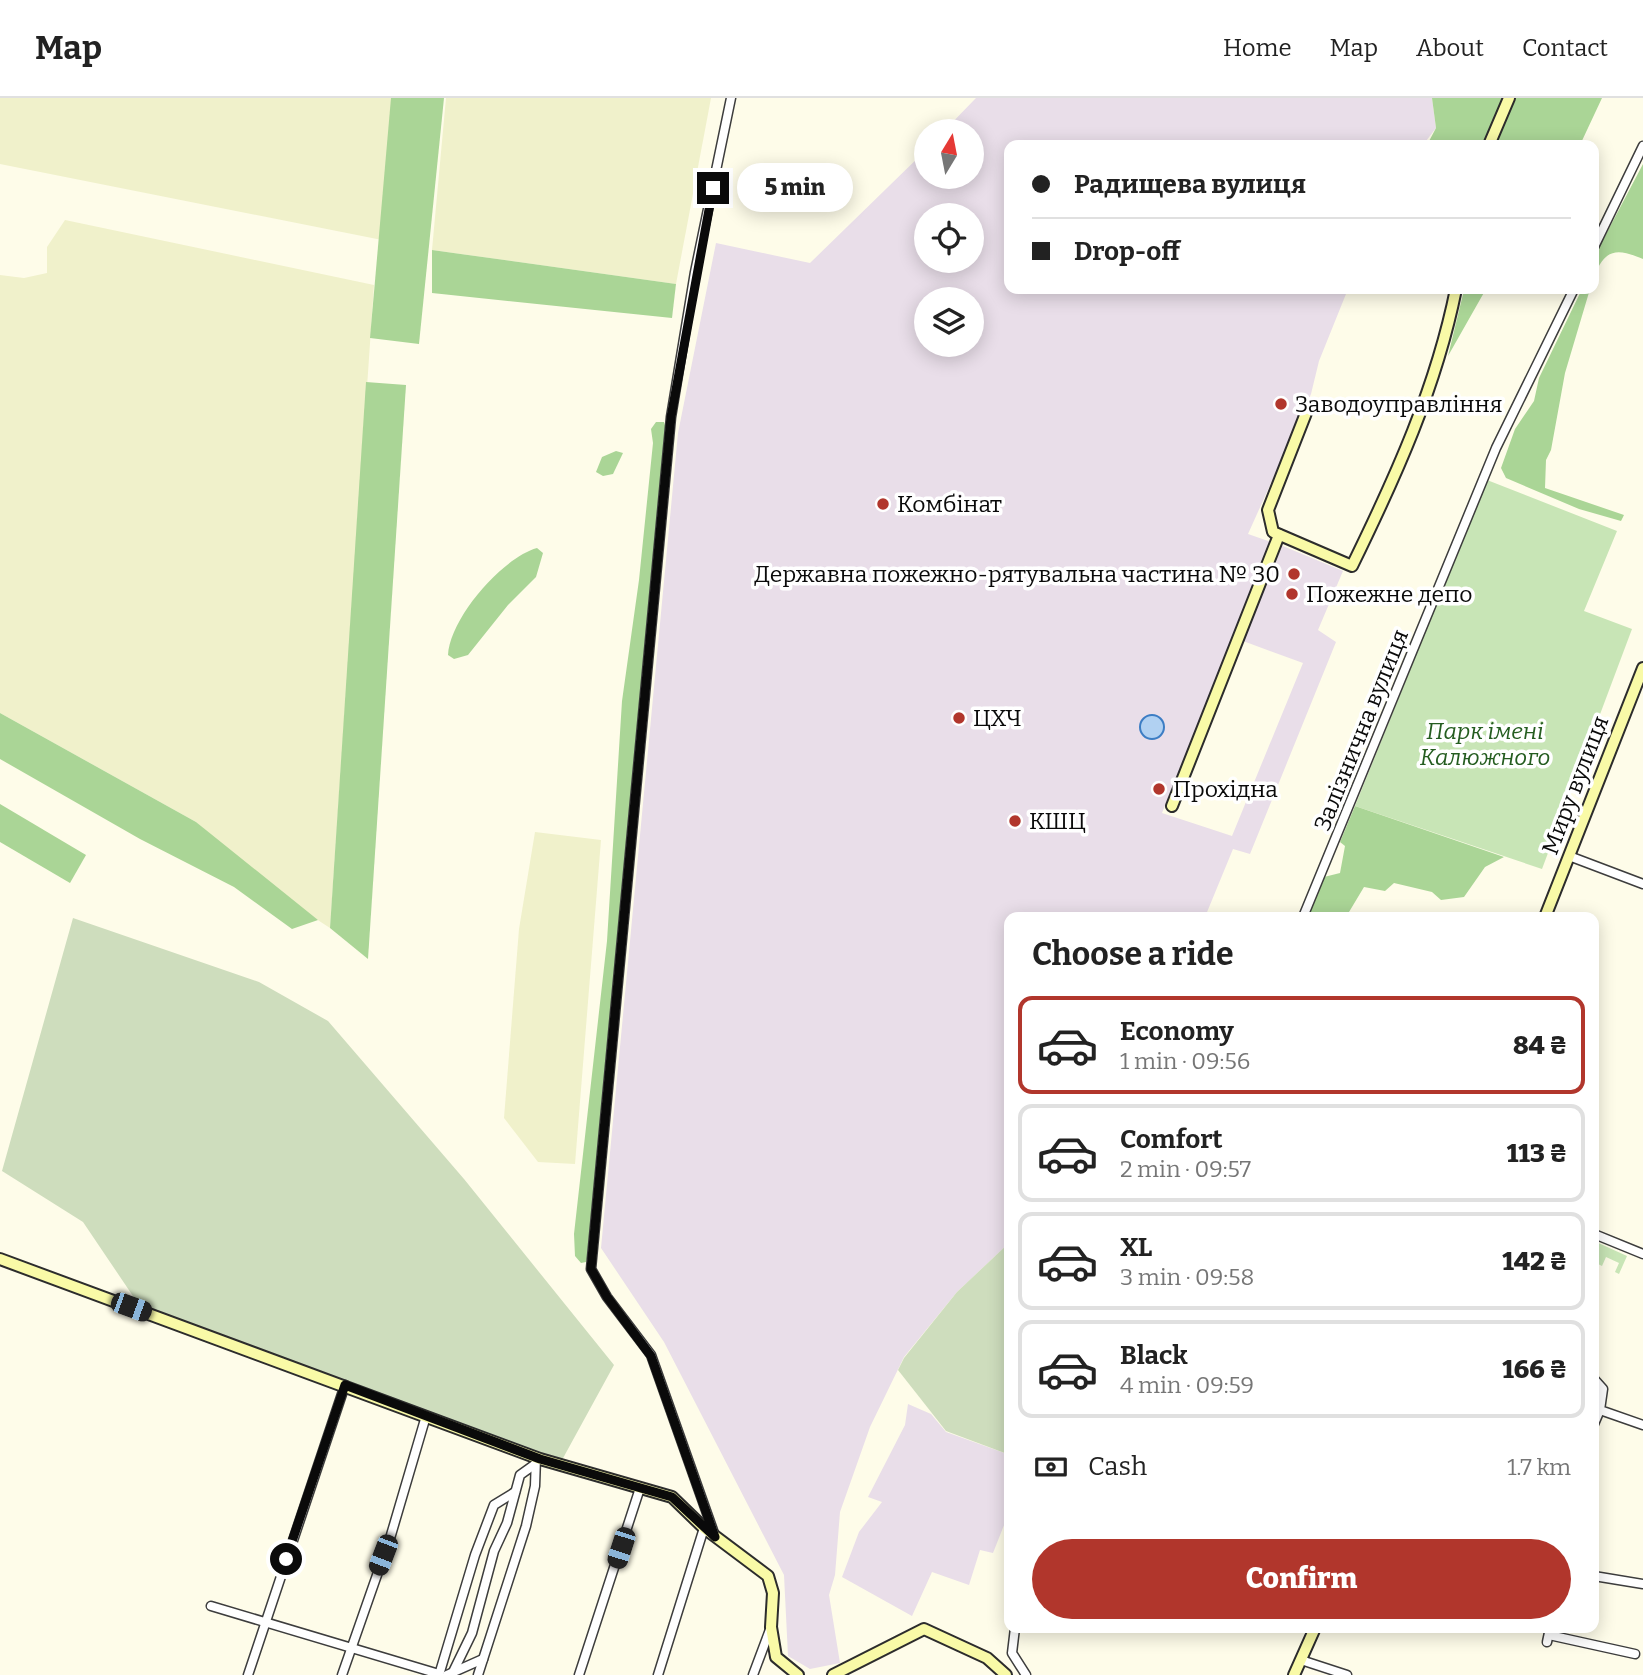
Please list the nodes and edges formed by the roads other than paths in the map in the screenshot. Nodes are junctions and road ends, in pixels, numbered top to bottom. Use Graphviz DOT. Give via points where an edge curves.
graph roads {
  1 [pos="732,98"];
  2 [pos="1509,98"];
  3 [pos="1491,140"];
  4 [pos="1643,146"];
  5 [pos="1599,237"];
  6 [pos="1455,294"];
  7 [pos="1572,294"];
  8 [pos="1308,408"];
  9 [pos="1279,535"];
  10 [pos="1643,667"];
  11 [pos="1172,806"];
  12 [pos="1569,856"];
  13 [pos="1643,884"];
  14 [pos="1305,912"];
  15 [pos="1547,912"];
  16 [pos="1599,1236"];
  17 [pos="1643,1254"];
  18 [pos="0,1259"];
  19 [pos="345,1385"];
  20 [pos="1599,1386"];
  21 [pos="1600,1410"];
  22 [pos="426,1416"];
  23 [pos="1643,1424"];
  24 [pos="535,1461"];
  25 [pos="640,1488"];
  26 [pos="516,1492"];
  27 [pos="704,1528"];
  28 [pos="715,1537"];
  29 [pos="1599,1577"];
  30 [pos="1643,1584"];
  31 [pos="211,1606"];
  32 [pos="265,1624"];
  33 [pos="771,1627"];
  34 [pos="1014,1633"];
  35 [pos="1313,1633"];
  36 [pos="1549,1635"];
  37 [pos="351,1650"];
  38 [pos="1635,1654"];
  39 [pos="483,1658"];
  40 [pos="779,1659"];
  41 [pos="1301,1660"];
  42 [pos="755,1670"];
  43 [pos="450,1674"];
  44 [pos="248,1675"];
  45 [pos="342,1675"];
  46 [pos="439,1675"];
  47 [pos="478,1675"];
  48 [pos="579,1675"];
  49 [pos="658,1675"];
  50 [pos="798,1675"];
  51 [pos="833,1675"];
  52 [pos="1006,1675"];
  53 [pos="1026,1675"];
  54 [pos="1294,1675"];
  55 [pos="1347,1675"];
  1 -- 28 [label="street" via="695,272 671,417 591,1269 651,1356"];
  2 -- 3 [label="street"];
  4 -- 5 [label="street"];
  6 -- 9 [label="street" via="1424,409 1352,566"];
  7 -- 14 [label="street, Залізнична вулиця" via="1496,448"];
  8 -- 9 [label="street" via="1268,510 1273,532"];
  9 -- 11 [label="street"];
  10 -- 12 [label="street, Миру вулиця"];
  12 -- 13 [label="street"];
  12 -- 15 [label="street, Миру вулиця"];
  16 -- 17 [label="street"];
  18 -- 19 [label="street"];
  19 -- 22 [label="street"];
  19 -- 32 [label="street"];
  20 -- 21 [label="street" via="1603,1390"];
  21 -- 23 [label="street"];
  22 -- 24 [label="street"];
  22 -- 37 [label="street"];
  24 -- 25 [label="street"];
  24 -- 26 [label="street" via="520,1475"];
  24 -- 39 [label="street" via="526,1526"];
  25 -- 27 [label="street" via="672,1497"];
  25 -- 48 [label="street"];
  26 -- 43 [label="street" via="472,1633"];
  26 -- 46 [label="street" via="495,1505"];
  27 -- 28 [label="street"];
  27 -- 49 [label="street"];
  28 -- 33 [label="street" via="768,1576 773,1593"];
  29 -- 30 [label="street"];
  31 -- 32 [label="street"];
  32 -- 37 [label="street"];
  32 -- 44 [label="street"];
  33 -- 40 [label="street"];
  33 -- 42 [label="street"];
  34 -- 53 [label="street" via="1012,1653"];
  35 -- 41 [label="street"];
  36 -- 38 [label="street"];
  37 -- 45 [label="street"];
  37 -- 46 [label="street"];
  39 -- 43 [label="street"];
  39 -- 47 [label="street"];
  40 -- 42 [label="street" via="767,1660"];
  40 -- 50 [label="street"];
  41 -- 54 [label="street"];
  41 -- 55 [label="street"];
  51 -- 52 [label="street" via="924,1629 987,1658"];
}
